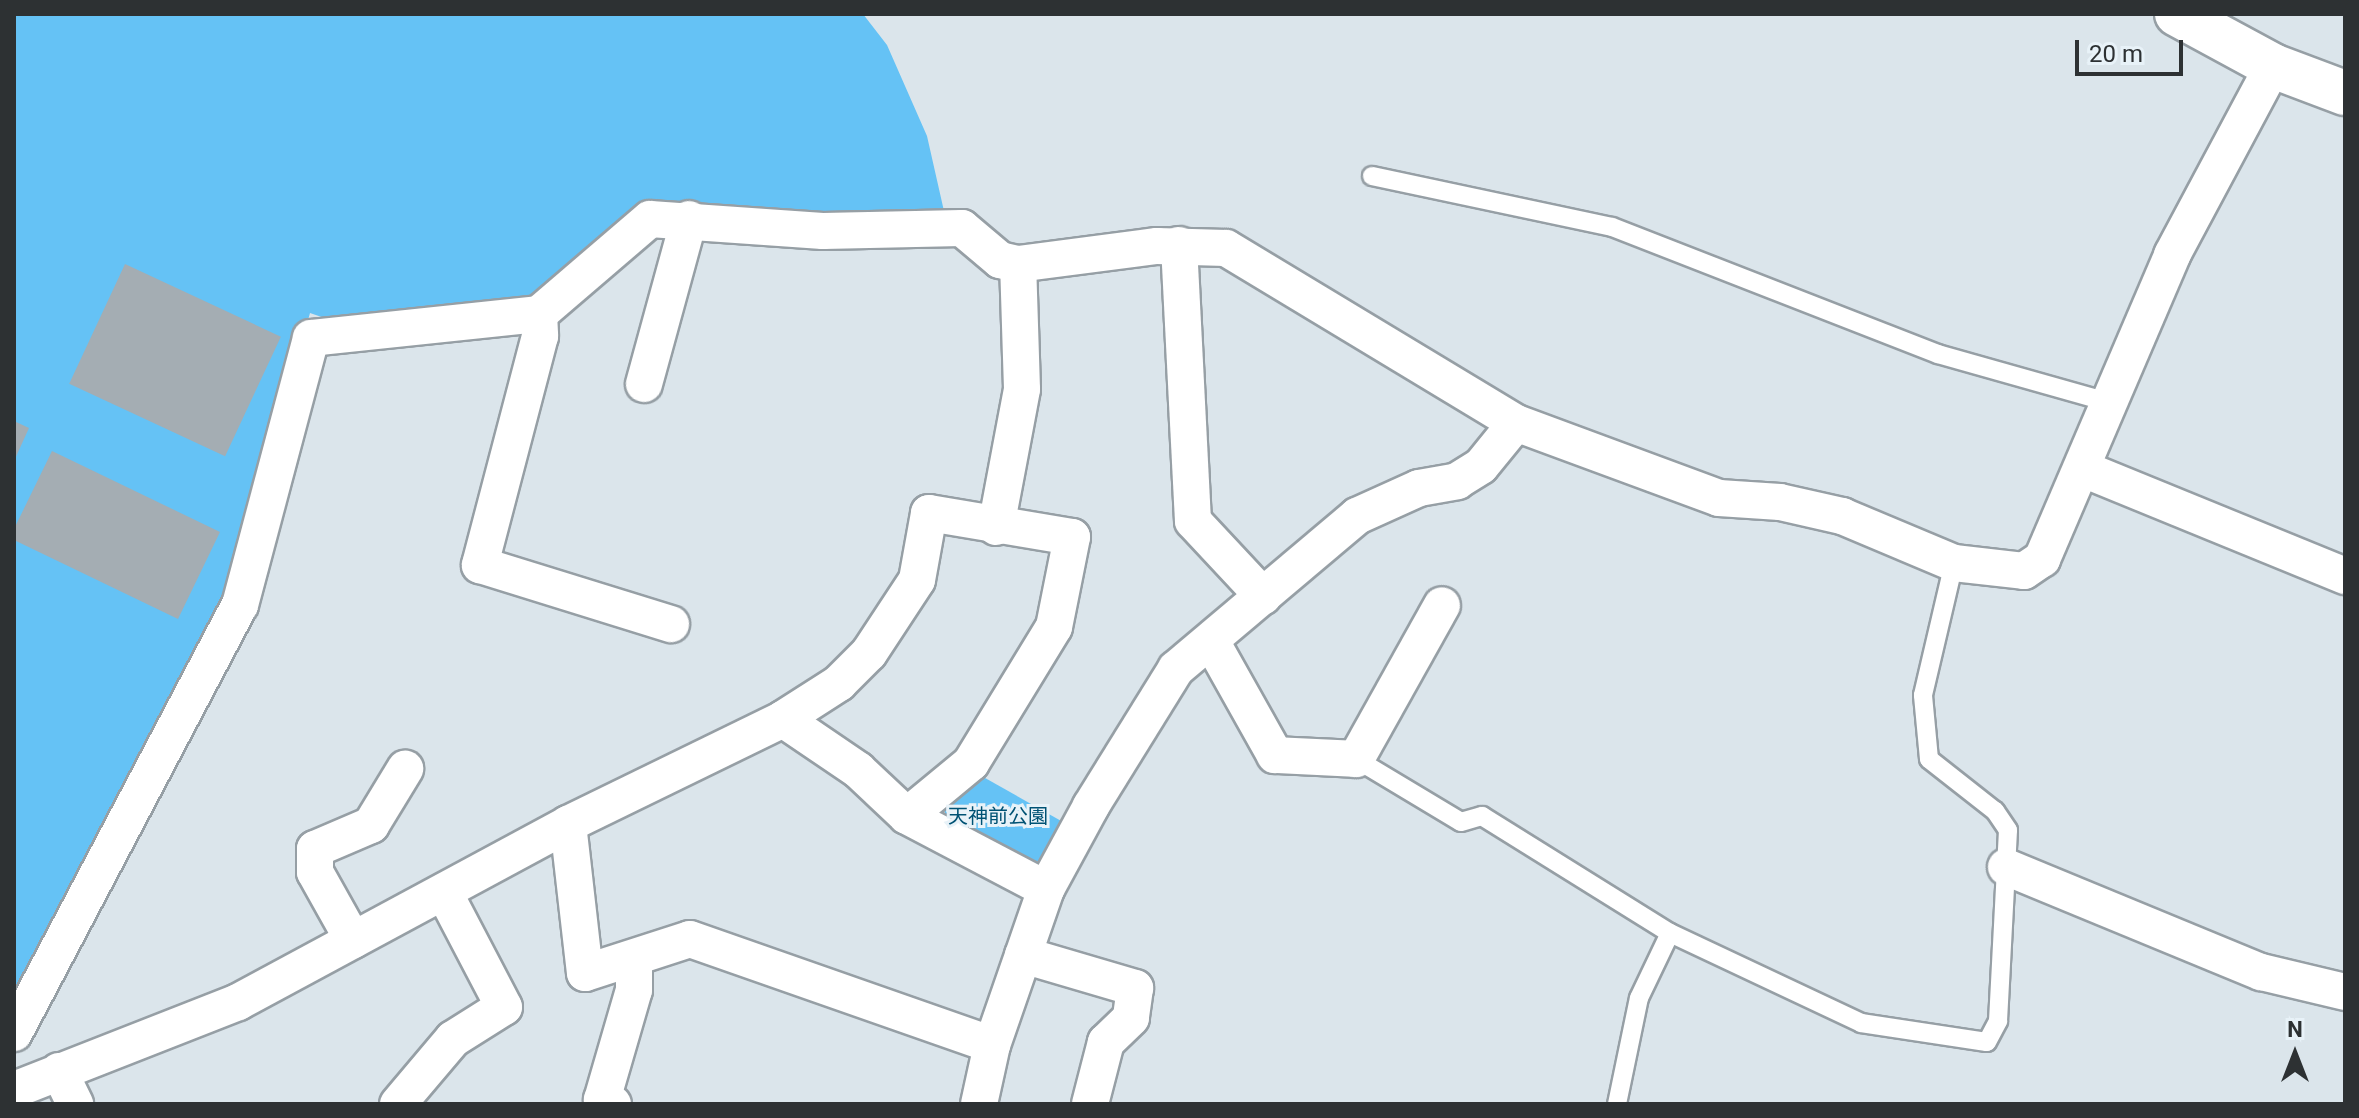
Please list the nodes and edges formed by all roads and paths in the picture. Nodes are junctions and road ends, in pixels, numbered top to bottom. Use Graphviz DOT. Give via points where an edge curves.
graph roads {
  1 [pos="2177,14"];
  2 [pos="2273,66"];
  3 [pos="2345,93"];
  4 [pos="1372,176"];
  5 [pos="689,219"];
  6 [pos="1179,245"];
  7 [pos="1018,264"];
  8 [pos="539,314"];
  9 [pos="644,384"];
  10 [pos="2111,403"];
  11 [pos="1516,423"];
  12 [pos="2083,469"];
  13 [pos="996,527"];
  14 [pos="1954,563"];
  15 [pos="2345,576"];
  16 [pos="1263,596"];
  17 [pos="1442,605"];
  18 [pos="671,624"];
  19 [pos="1211,641"];
  20 [pos="783,719"];
  21 [pos="1356,759"];
  22 [pos="405,769"];
  23 [pos="907,816"];
  24 [pos="568,824"];
  25 [pos="2006,867"];
  26 [pos="1046,889"];
  27 [pos="444,892"];
  28 [pos="1670,933"];
  29 [pos="353,940"];
  30 [pos="1023,955"];
  31 [pos="634,958"];
  32 [pos="2345,992"];
  33 [pos="14,1033"];
  34 [pos="992,1045"];
  35 [pos="59,1071"];
  36 [pos="14,1090"];
  37 [pos="75,1104"];
  38 [pos="398,1104"];
  39 [pos="613,1104"];
  40 [pos="979,1104"];
  41 [pos="1090,1104"];
  42 [pos="1617,1104"];
  1 -- 2 [label="street"];
  2 -- 3 [label="street"];
  2 -- 10 [label="street" via="2172,255"];
  4 -- 10 [label="lane" via="1612,227 1938,354"];
  5 -- 7 [label="street" via="823,231 962,228 1000,260"];
  5 -- 8 [label="street" via="650,219"];
  5 -- 9 [label="street"];
  6 -- 7 [label="street"];
  6 -- 11 [label="street" via="1226,248"];
  6 -- 16 [label="street" via="1193,521"];
  7 -- 13 [label="street" via="1022,389"];
  8 -- 18 [label="street" via="540,336 480,565"];
  8 -- 33 [label="street" via="311,338 240,605"];
  10 -- 12 [label="street"];
  11 -- 14 [label="street" via="1719,498 1780,502 1842,516"];
  11 -- 16 [label="street" via="1481,466 1457,481 1419,488 1357,516"];
  12 -- 14 [label="street" via="2042,559 2024,571"];
  12 -- 15 [label="street"];
  13 -- 20 [label="street" via="929,513 917,580 869,653 839,683"];
  13 -- 23 [label="street" via="1072,537 1054,627 971,763"];
  14 -- 25 [label="lane" via="1923,695 1929,759 1995,811 2008,830"];
  16 -- 19 [label="street"];
  17 -- 21 [label="street"];
  19 -- 21 [label="street" via="1275,755"];
  19 -- 26 [label="street" via="1176,669"];
  20 -- 23 [label="street" via="858,770"];
  20 -- 24 [label="street"];
  21 -- 28 [label="lane" via="1461,822 1482,816"];
  22 -- 29 [label="street" via="371,825 315,849 315,872"];
  23 -- 26 [label="street"];
  24 -- 27 [label="street"];
  24 -- 31 [label="street" via="585,973"];
  25 -- 28 [label="lane" via="1998,1021 1987,1042 1861,1023"];
  25 -- 32 [label="street" via="2261,972"];
  26 -- 30 [label="street"];
  27 -- 29 [label="street"];
  27 -- 38 [label="street" via="504,1007 453,1039"];
  28 -- 42 [label="lane" via="1639,998"];
  29 -- 35 [label="street" via="238,1002"];
  30 -- 34 [label="street"];
  30 -- 41 [label="street" via="1135,988 1131,1018 1106,1042"];
  31 -- 34 [label="street" via="690,939"];
  31 -- 39 [label="street" via="634,990 602,1100"];
  34 -- 40 [label="street"];
  35 -- 36 [label="street"];
  35 -- 37 [label="street"];
}
